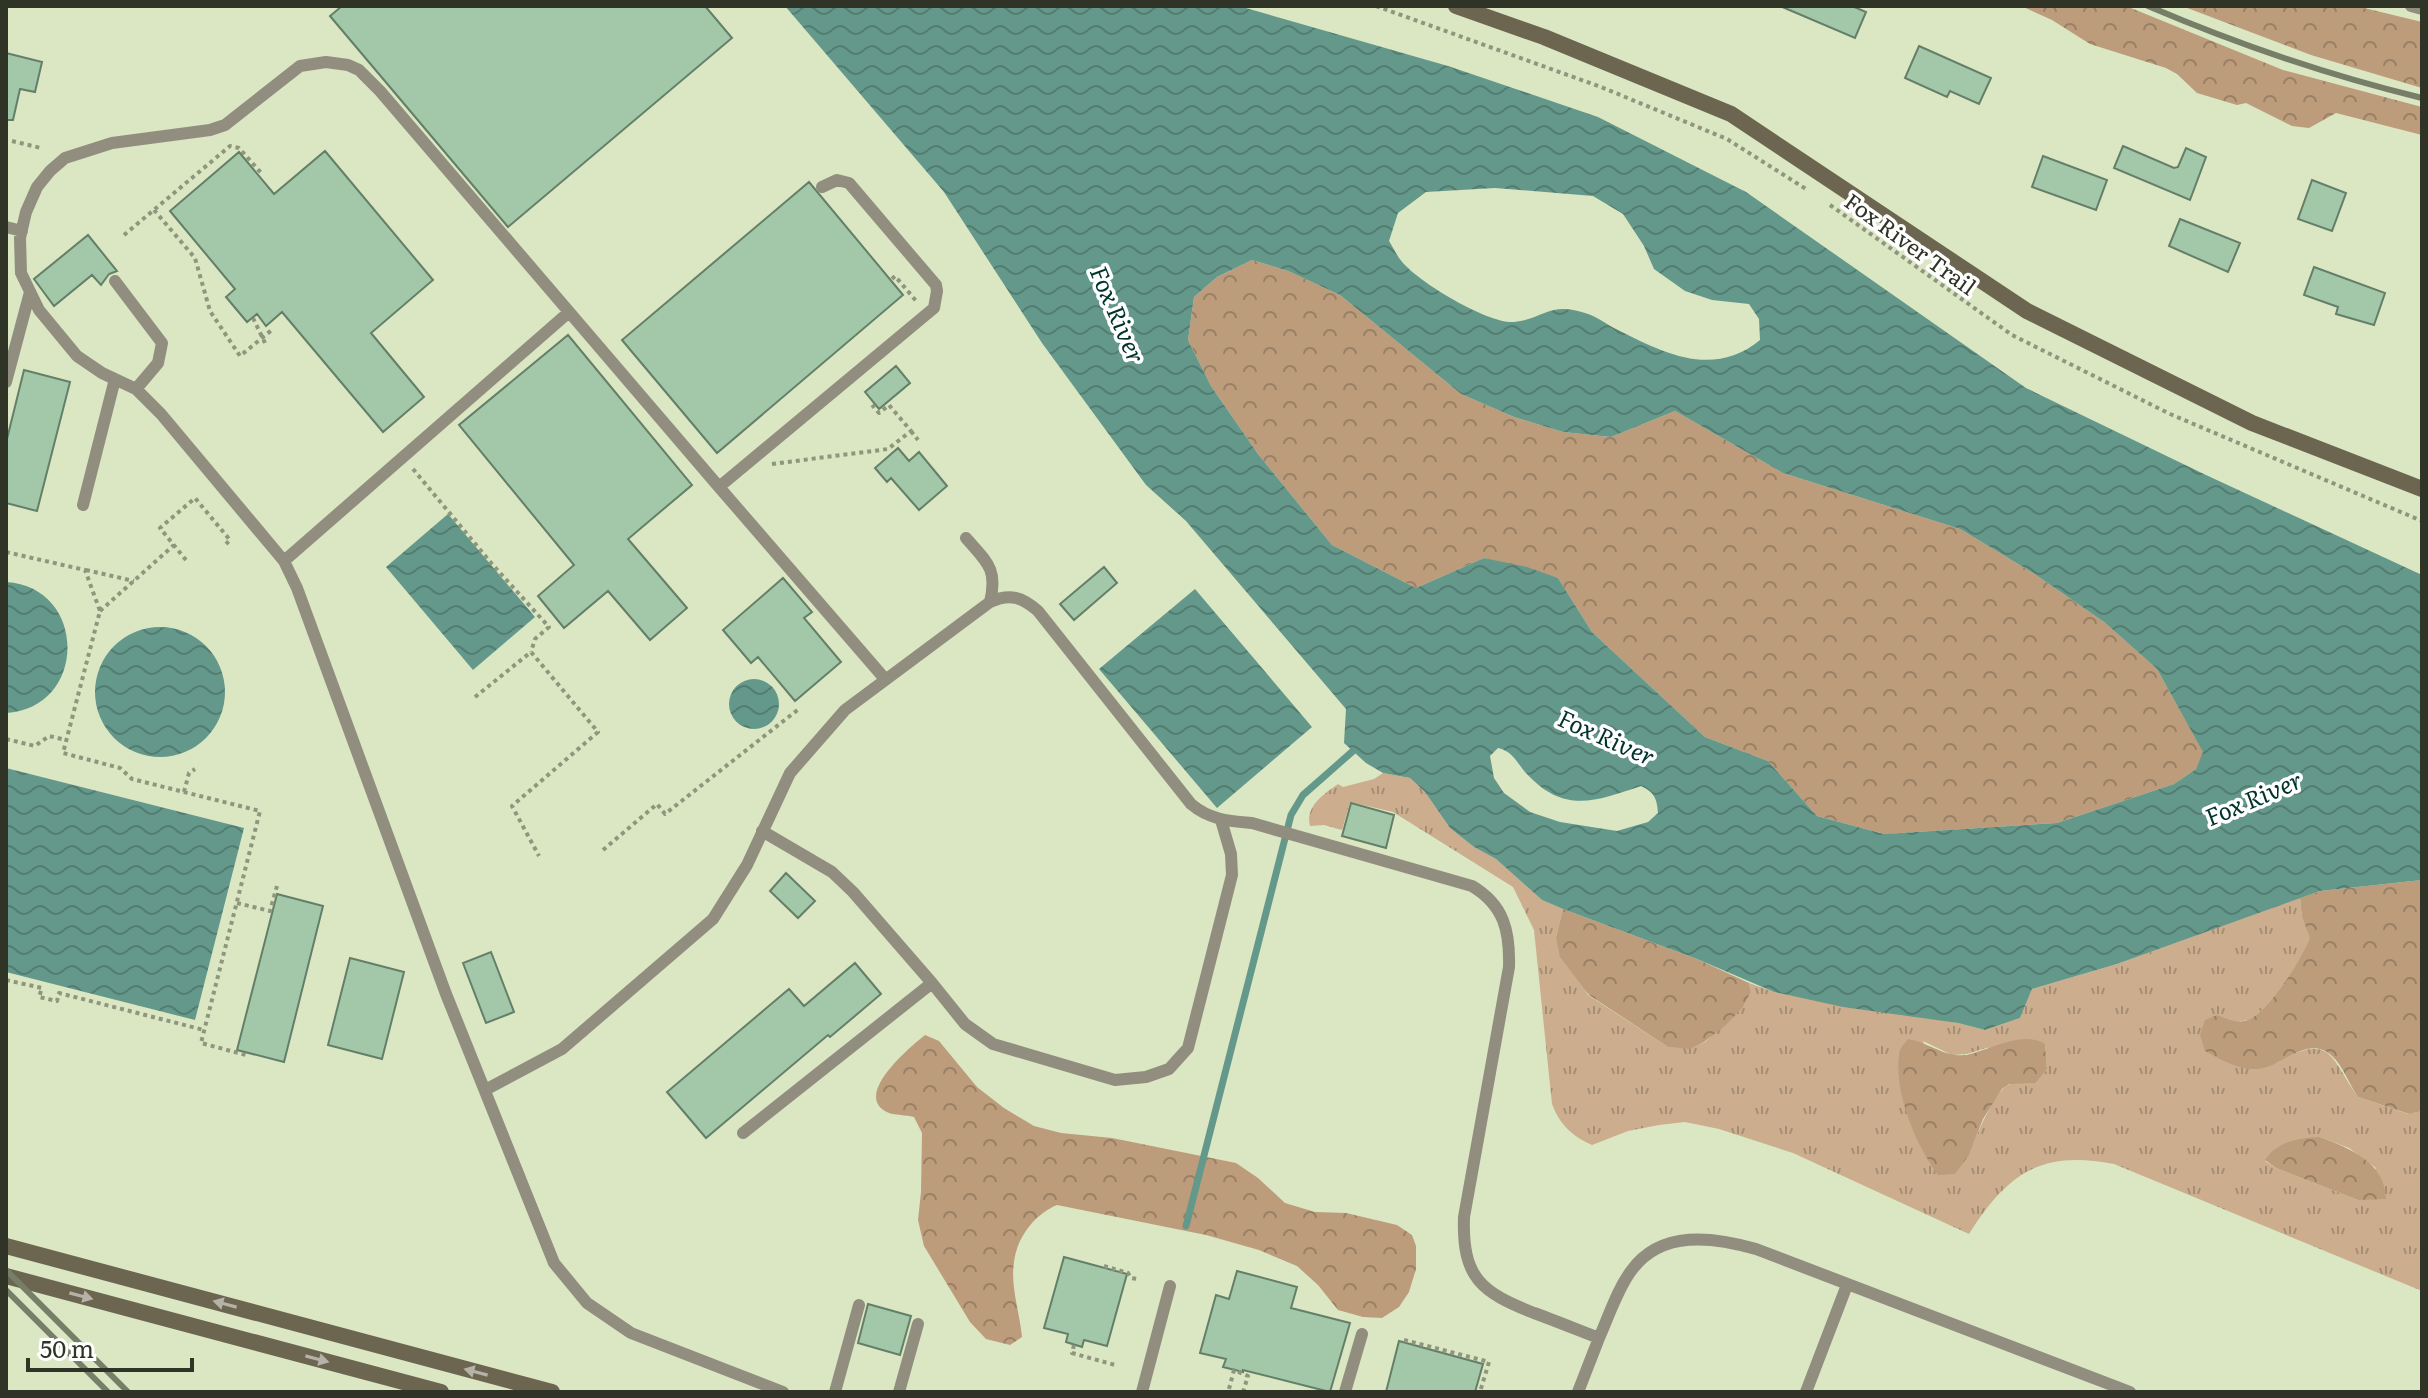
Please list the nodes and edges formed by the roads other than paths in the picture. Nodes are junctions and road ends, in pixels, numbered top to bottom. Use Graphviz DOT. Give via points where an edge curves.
graph roads {
  1 [pos="1456,6"];
  2 [pos="2411,6"];
  3 [pos="2422,9"];
  4 [pos="822,187"];
  5 [pos="6,227"];
  6 [pos="22,231"];
  7 [pos="115,281"];
  8 [pos="30,292"];
  9 [pos="568,313"];
  10 [pos="115,379"];
  11 [pos="6,382"];
  12 [pos="136,389"];
  13 [pos="719,487"];
  14 [pos="2422,489"];
  15 [pos="83,505"];
  16 [pos="966,538"];
  17 [pos="284,561"];
  18 [pos="990,602"];
  19 [pos="885,679"];
  20 [pos="1221,820"];
  21 [pos="762,831"];
  22 [pos="932,983"];
  23 [pos="485,1090"];
  24 [pos="743,1133"];
  25 [pos="6,1246"];
  26 [pos="6,1276"];
  27 [pos="1847,1285"];
  28 [pos="1170,1286"];
  29 [pos="859,1305"];
  30 [pos="918,1324"];
  31 [pos="1362,1334"];
  32 [pos="1599,1338"];
  33 [pos="441,1392"];
  34 [pos="552,1392"];
  35 [pos="783,1392"];
  36 [pos="835,1392"];
  37 [pos="899,1392"];
  38 [pos="1142,1392"];
  39 [pos="1345,1392"];
  40 [pos="1578,1392"];
  41 [pos="1806,1392"];
  42 [pos="2130,1392"];
  1 -- 14 [label="street" via="1731,114 2027,311 2252,423"];
  2 -- 3 [label="lane"];
  4 -- 13 [label="lane" via="837,180 849,183 936,285 934,308"];
  5 -- 6 [label="lane"];
  6 -- 8 [label="lane" via="21,273"];
  6 -- 9 [label="lane" via="37,187 65,158 112,143 186,136 225,125 300,66 336,62 359,70 380,91"];
  7 -- 12 [label="lane" via="162,343 158,363"];
  8 -- 10 [label="lane" via="77,356"];
  8 -- 11 [label="lane"];
  9 -- 13 [label="lane"];
  9 -- 17 [label="lane"];
  10 -- 12 [label="lane"];
  10 -- 15 [label="lane"];
  12 -- 17 [label="lane"];
  13 -- 19 [label="lane"];
  16 -- 18 [label="lane" via="989,563"];
  17 -- 23 [label="lane"];
  18 -- 19 [label="lane"];
  18 -- 20 [label="lane" via="1011,596 1038,611 1191,804"];
  19 -- 21 [label="lane" via="845,710 790,773"];
  20 -- 22 [label="lane" via="1232,875 1188,1048 1169,1069 1115,1080 993,1044 965,1024"];
  20 -- 32 [label="lane" via="1252,823 1472,886 1497,907 1510,943 1509,967 1463,1244 1489,1292"];
  21 -- 22 [label="lane" via="832,872"];
  21 -- 23 [label="lane" via="713,919 562,1049"];
  22 -- 24 [label="lane"];
  23 -- 35 [label="lane" via="554,1263 587,1303 631,1333"];
  34 -- 25 [label="street, one-way"];
  26 -- 33 [label="street, one-way"];
  27 -- 32 [label="lane" via="1731,1242 1685,1240 1639,1261"];
  27 -- 41 [label="lane"];
  27 -- 42 [label="lane"];
  28 -- 38 [label="lane"];
  29 -- 36 [label="lane"];
  30 -- 37 [label="lane"];
  31 -- 39 [label="lane"];
  32 -- 40 [label="lane"];
}
